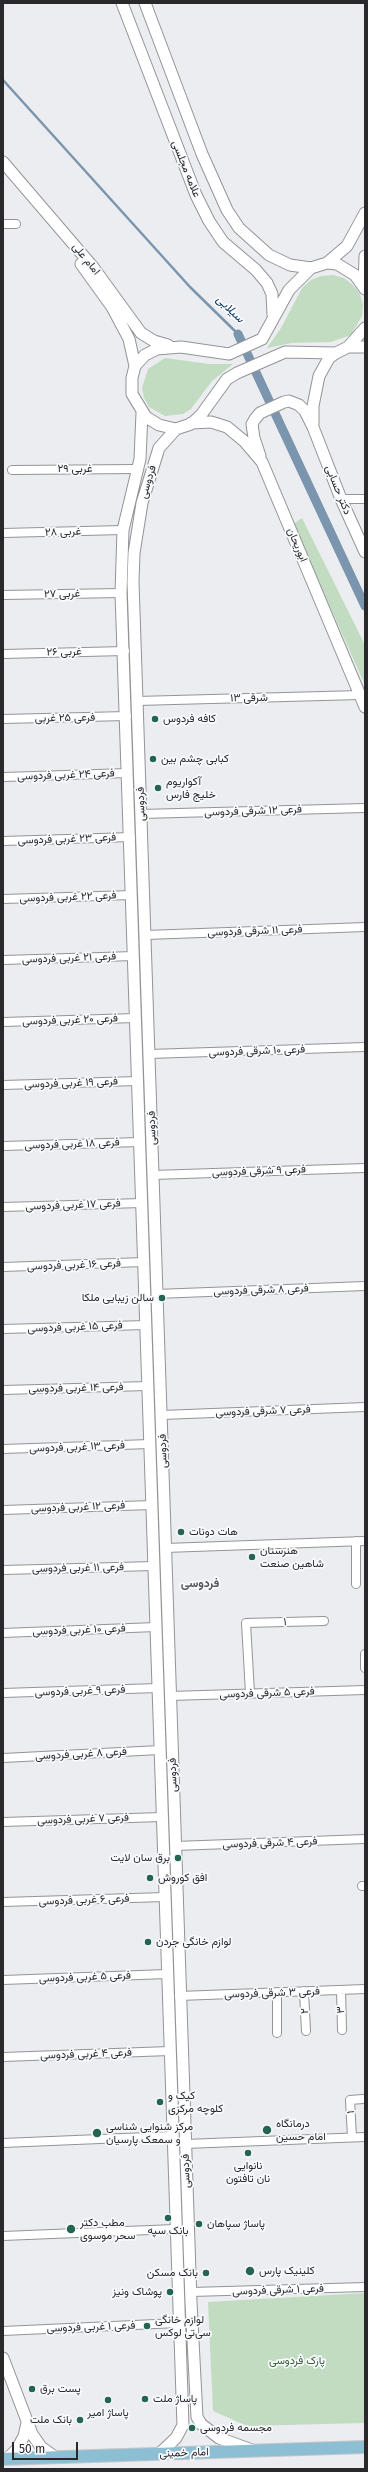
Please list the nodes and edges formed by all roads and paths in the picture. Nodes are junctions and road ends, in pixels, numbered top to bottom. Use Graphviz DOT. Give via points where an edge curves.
graph roads {
  1 [pos="122,3"];
  2 [pos="145,3"];
  3 [pos="3,162"];
  4 [pos="3,171"];
  5 [pos="365,213"];
  6 [pos="3,224"];
  7 [pos="16,224"];
  8 [pos="365,256"];
  9 [pos="327,263"];
  10 [pos="311,268"];
  11 [pos="364,287"];
  12 [pos="273,317"];
  13 [pos="365,328"];
  14 [pos="172,346"];
  15 [pos="348,347"];
  16 [pos="365,347"];
  17 [pos="336,353"];
  18 [pos="135,366"];
  19 [pos="142,413"];
  20 [pos="191,424"];
  21 [pos="313,426"];
  22 [pos="176,429"];
  23 [pos="262,462"];
  24 [pos="137,469"];
  25 [pos="12,470"];
  26 [pos="365,498"];
  27 [pos="341,499"];
  28 [pos="123,530"];
  29 [pos="3,533"];
  30 [pos="365,552"];
  31 [pos="134,592"];
  32 [pos="121,593"];
  33 [pos="3,595"];
  34 [pos="124,652"];
  35 [pos="3,654"];
  36 [pos="360,695"];
  37 [pos="137,700"];
  38 [pos="365,707"];
  39 [pos="127,716"];
  40 [pos="3,719"];
  41 [pos="128,773"];
  42 [pos="3,778"];
  43 [pos="365,808"];
  44 [pos="141,814"];
  45 [pos="130,837"];
  46 [pos="3,841"];
  47 [pos="132,895"];
  48 [pos="3,899"];
  49 [pos="365,927"];
  50 [pos="146,935"];
  51 [pos="134,956"];
  52 [pos="3,960"];
  53 [pos="135,980"];
  54 [pos="147,980"];
  55 [pos="136,1018"];
  56 [pos="3,1022"];
  57 [pos="365,1047"];
  58 [pos="149,1054"];
  59 [pos="138,1082"];
  60 [pos="3,1085"];
  61 [pos="140,1142"];
  62 [pos="3,1146"];
  63 [pos="365,1168"];
  64 [pos="153,1175"];
  65 [pos="142,1203"];
  66 [pos="3,1207"];
  67 [pos="144,1262"];
  68 [pos="3,1267"];
  69 [pos="365,1286"];
  70 [pos="156,1294"];
  71 [pos="146,1325"];
  72 [pos="3,1329"];
  73 [pos="148,1386"];
  74 [pos="3,1390"];
  75 [pos="365,1407"];
  76 [pos="162,1414"];
  77 [pos="150,1444"];
  78 [pos="3,1449"];
  79 [pos="152,1505"];
  80 [pos="3,1510"];
  81 [pos="361,1541"];
  82 [pos="165,1548"];
  83 [pos="154,1566"];
  84 [pos="3,1570"];
  85 [pos="356,1584"];
  86 [pos="324,1621"];
  87 [pos="156,1627"];
  88 [pos="3,1633"];
  89 [pos="364,1654"];
  90 [pos="365,1668"];
  91 [pos="158,1688"];
  92 [pos="365,1690"];
  93 [pos="3,1693"];
  94 [pos="250,1693"];
  95 [pos="170,1696"];
  96 [pos="160,1750"];
  97 [pos="3,1758"];
  98 [pos="161,1780"];
  99 [pos="173,1781"];
  100 [pos="162,1817"];
  101 [pos="3,1822"];
  102 [pos="365,1839"];
  103 [pos="175,1846"];
  104 [pos="165,1897"];
  105 [pos="3,1902"];
  106 [pos="167,1974"];
  107 [pos="3,1980"];
  108 [pos="365,1989"];
  109 [pos="340,1990"];
  110 [pos="304,1991"];
  111 [pos="277,1992"];
  112 [pos="180,1996"];
  113 [pos="342,2030"];
  114 [pos="306,2031"];
  115 [pos="277,2033"];
  116 [pos="170,2051"];
  117 [pos="3,2057"];
  118 [pos="363,2099"];
  119 [pos="172,2136"];
  120 [pos="352,2137"];
  121 [pos="365,2137"];
  122 [pos="3,2143"];
  123 [pos="186,2144"];
  124 [pos="175,2229"];
  125 [pos="3,2236"];
  126 [pos="365,2287"];
  127 [pos="191,2292"];
  128 [pos="178,2323"];
  129 [pos="3,2331"];
  130 [pos="3,2358"];
  131 [pos="196,2402"];
  132 [pos="182,2403"];
  133 [pos="27,2422"];
  134 [pos="365,2447"];
  135 [pos="253,2451"];
  136 [pos="159,2454"];
  137 [pos="55,2457"];
  138 [pos="5,2459"];
  1 -- 12 [label="main road, علامه مجلسی" via="196,195 223,242 256,270 267,283 272,294"];
  2 -- 10 [label="main road, علامه مجلسی" via="202,154 227,210 239,228 269,254 290,265"];
  3 -- 14 [label="main road, امام علی" via="93,267 141,333 154,341"];
  4 -- 18 [label="main road, امام علی" via="87,272 112,307 129,339"];
  5 -- 9 [label="main road" via="347,246"];
  6 -- 7 [label="street"];
  8 -- 11 [label="main road"];
  9 -- 10 [label="main road"];
  9 -- 11 [label="main road" via="337,264 349,271"];
  10 -- 12 [label="main road" via="289,290"];
  12 -- 14 [label="main road" via="262,339 229,354"];
  13 -- 15 [label="main road"];
  14 -- 18 [label="main road" via="145,355"];
  15 -- 16 [label="main road"];
  15 -- 17 [label="main road"];
  17 -- 20 [label="main road" via="294,352 271,356 237,372"];
  17 -- 21 [label="main road" via="329,358 319,376 313,406"];
  18 -- 19 [label="main road" via="132,394"];
  19 -- 22 [label="main road" via="159,425"];
  19 -- 24 [label="main road, فردوسی" via="143,430"];
  20 -- 22 [label="main road"];
  20 -- 23 [label="main road, ابوریحان" via="201,421 227,427 244,441"];
  21 -- 23 [label="main road" via="305,411 294,402 284,402 260,413 252,424"];
  21 -- 27 [label="main road, دکتر حسابی"];
  22 -- 31 [label="main road, فردوسی" via="159,448 142,503 134,553"];
  23 -- 36 [label="main road, ابوریحان"];
  24 -- 25 [label="street, ۲۹ غربی"];
  24 -- 28 [label="main road, فردوسی"];
  26 -- 27 [label="street"];
  27 -- 30 [label="main road, دکتر حسابی"];
  28 -- 29 [label="street, ۲۸ غربی"];
  28 -- 32 [label="main road, فردوسی"];
  31 -- 32 [label="main road"];
  31 -- 37 [label="main road, فردوسی"];
  32 -- 33 [label="street, ۲۷ غربی"];
  32 -- 34 [label="main road, فردوسی"];
  34 -- 35 [label="street, ۲۶ غربی"];
  34 -- 39 [label="main road, فردوسی"];
  36 -- 37 [label="street, ۱۳ شرقی"];
  36 -- 38 [label="main road, ابوریحان"];
  37 -- 44 [label="main road, فردوسی"];
  39 -- 40 [label="street, فرعی ۲۵ غربی"];
  39 -- 41 [label="main road, فردوسی"];
  41 -- 42 [label="street, فرعی ۲۴ غربی فردوسی"];
  41 -- 45 [label="main road, فردوسی"];
  43 -- 44 [label="street, فرعی ۱۲ شرقی فردوسی"];
  44 -- 50 [label="main road, فردوسی"];
  45 -- 46 [label="street, فرعی ۲۳ غربی فردوسی"];
  45 -- 47 [label="main road, فردوسی"];
  47 -- 48 [label="street, فرعی ۲۲ غربی فردوسی"];
  47 -- 51 [label="main road, فردوسی"];
  49 -- 50 [label="street, فرعی ۱۱ شرقی فردوسی"];
  50 -- 54 [label="main road, فردوسی"];
  51 -- 52 [label="street, فرعی ۲۱ غربی فردوسی"];
  51 -- 53 [label="main road, فردوسی"];
  53 -- 54 [label="main road"];
  53 -- 55 [label="main road, فردوسی"];
  54 -- 58 [label="main road, فردوسی"];
  55 -- 56 [label="street, فرعی ۲۰ غربی فردوسی"];
  55 -- 59 [label="main road, فردوسی"];
  57 -- 58 [label="street, فرعی ۱۰ شرقی فردوسی"];
  58 -- 64 [label="main road, فردوسی"];
  59 -- 60 [label="street, فرعی ۱۹ غربی فردوسی"];
  59 -- 61 [label="main road, فردوسی"];
  61 -- 62 [label="street, فرعی ۱۸ غربی فردوسی"];
  61 -- 65 [label="main road, فردوسی"];
  63 -- 64 [label="street, فرعی ۹ شرقی فردوسی"];
  64 -- 70 [label="main road, فردوسی"];
  65 -- 66 [label="street, فرعی ۱۷ غربی فردوسی"];
  65 -- 67 [label="main road, فردوسی"];
  67 -- 68 [label="street, فرعی ۱۶ غربی فردوسی"];
  67 -- 71 [label="main road, فردوسی"];
  69 -- 70 [label="street, فرعی ۸ شرقی فردوسی"];
  70 -- 76 [label="main road, فردوسی"];
  71 -- 72 [label="street, فرعی ۱۵ غربی فردوسی"];
  71 -- 73 [label="main road, فردوسی"];
  73 -- 74 [label="street, فرعی ۱۴ غربی فردوسی"];
  73 -- 77 [label="main road, فردوسی"];
  75 -- 76 [label="street, فرعی ۷ شرقی فردوسی"];
  76 -- 82 [label="main road, فردوسی"];
  77 -- 78 [label="street, فرعی ۱۳ غربی فردوسی"];
  77 -- 79 [label="main road, فردوسی"];
  79 -- 80 [label="street, فرعی ۱۲ غربی فردوسی"];
  79 -- 83 [label="main road, فردوسی"];
  81 -- 82 [label="street"];
  81 -- 85 [label="street"];
  82 -- 95 [label="main road, فردوسی"];
  83 -- 84 [label="street, فرعی ۱۱ غربی فردوسی"];
  83 -- 87 [label="main road, فردوسی"];
  86 -- 94 [label="street, ۱" via="246,1623"];
  87 -- 88 [label="street, فرعی ۱۰ غربی فردوسی"];
  87 -- 91 [label="main road, فردوسی"];
  89 -- 90 [label="street"];
  91 -- 93 [label="street, فرعی ۹ غربی فردوسی"];
  91 -- 96 [label="main road, فردوسی"];
  92 -- 94 [label="street, فرعی ۵ شرقی فردوسی"];
  94 -- 95 [label="street, فرعی ۵ شرقی فردوسی"];
  95 -- 99 [label="main road, فردوسی"];
  96 -- 97 [label="street, فرعی ۸ غربی فردوسی"];
  96 -- 98 [label="main road, فردوسی"];
  98 -- 99 [label="main road"];
  98 -- 100 [label="main road, فردوسی"];
  99 -- 103 [label="main road, فردوسی"];
  100 -- 101 [label="street, فرعی ۷ غربی فردوسی"];
  100 -- 104 [label="main road, فردوسی"];
  102 -- 103 [label="street, فرعی ۴ شرقی فردوسی"];
  103 -- 112 [label="main road, فردوسی"];
  104 -- 105 [label="street, فرعی ۶ غربی فردوسی"];
  104 -- 106 [label="main road, فردوسی"];
  106 -- 107 [label="street, فرعی ۵ غربی فردوسی"];
  106 -- 116 [label="main road, فردوسی"];
  108 -- 109 [label="street, فرعی ۳ شرقی فردوسی"];
  109 -- 110 [label="street, فرعی ۳ شرقی فردوسی"];
  109 -- 113 [label="street, ۳"];
  110 -- 111 [label="street, فرعی ۳ شرقی فردوسی"];
  110 -- 114 [label="street, ۲"];
  111 -- 112 [label="street, فرعی ۳ شرقی فردوسی"];
  111 -- 115 [label="street"];
  112 -- 123 [label="main road, فردوسی"];
  116 -- 117 [label="street, فرعی ۴ غربی فردوسی"];
  116 -- 119 [label="main road, فردوسی"];
  118 -- 120 [label="street, ۱" via="350,2100"];
  119 -- 122 [label="street"];
  119 -- 124 [label="main road, فردوسی"];
  120 -- 121 [label="street"];
  120 -- 123 [label="street"];
  123 -- 127 [label="main road, فردوسی"];
  124 -- 125 [label="street"];
  124 -- 128 [label="main road, فردوسی"];
  126 -- 127 [label="street, فرعی ۱ شرقی فردوسی"];
  127 -- 131 [label="main road, فردوسی"];
  128 -- 129 [label="street, فرعی ۱ غربی فردوسی"];
  128 -- 132 [label="main road, فردوسی"];
  130 -- 133 [label="main road"];
  131 -- 132 [label="main road" via="189,2408"];
  131 -- 135 [label="main road, فردوسی" via="197,2417 208,2430 219,2438"];
  132 -- 136 [label="main road, فردوسی" via="183,2425 176,2438"];
  133 -- 137 [label="main road" via="41,2447"];
  133 -- 138 [label="main road" via="20,2442"];
  134 -- 135 [label="main road, امام خمینی"];
  135 -- 136 [label="main road, امام خمینی"];
  136 -- 137 [label="main road, امام خمینی"];
  137 -- 138 [label="main road, امام خمینی"];
}
